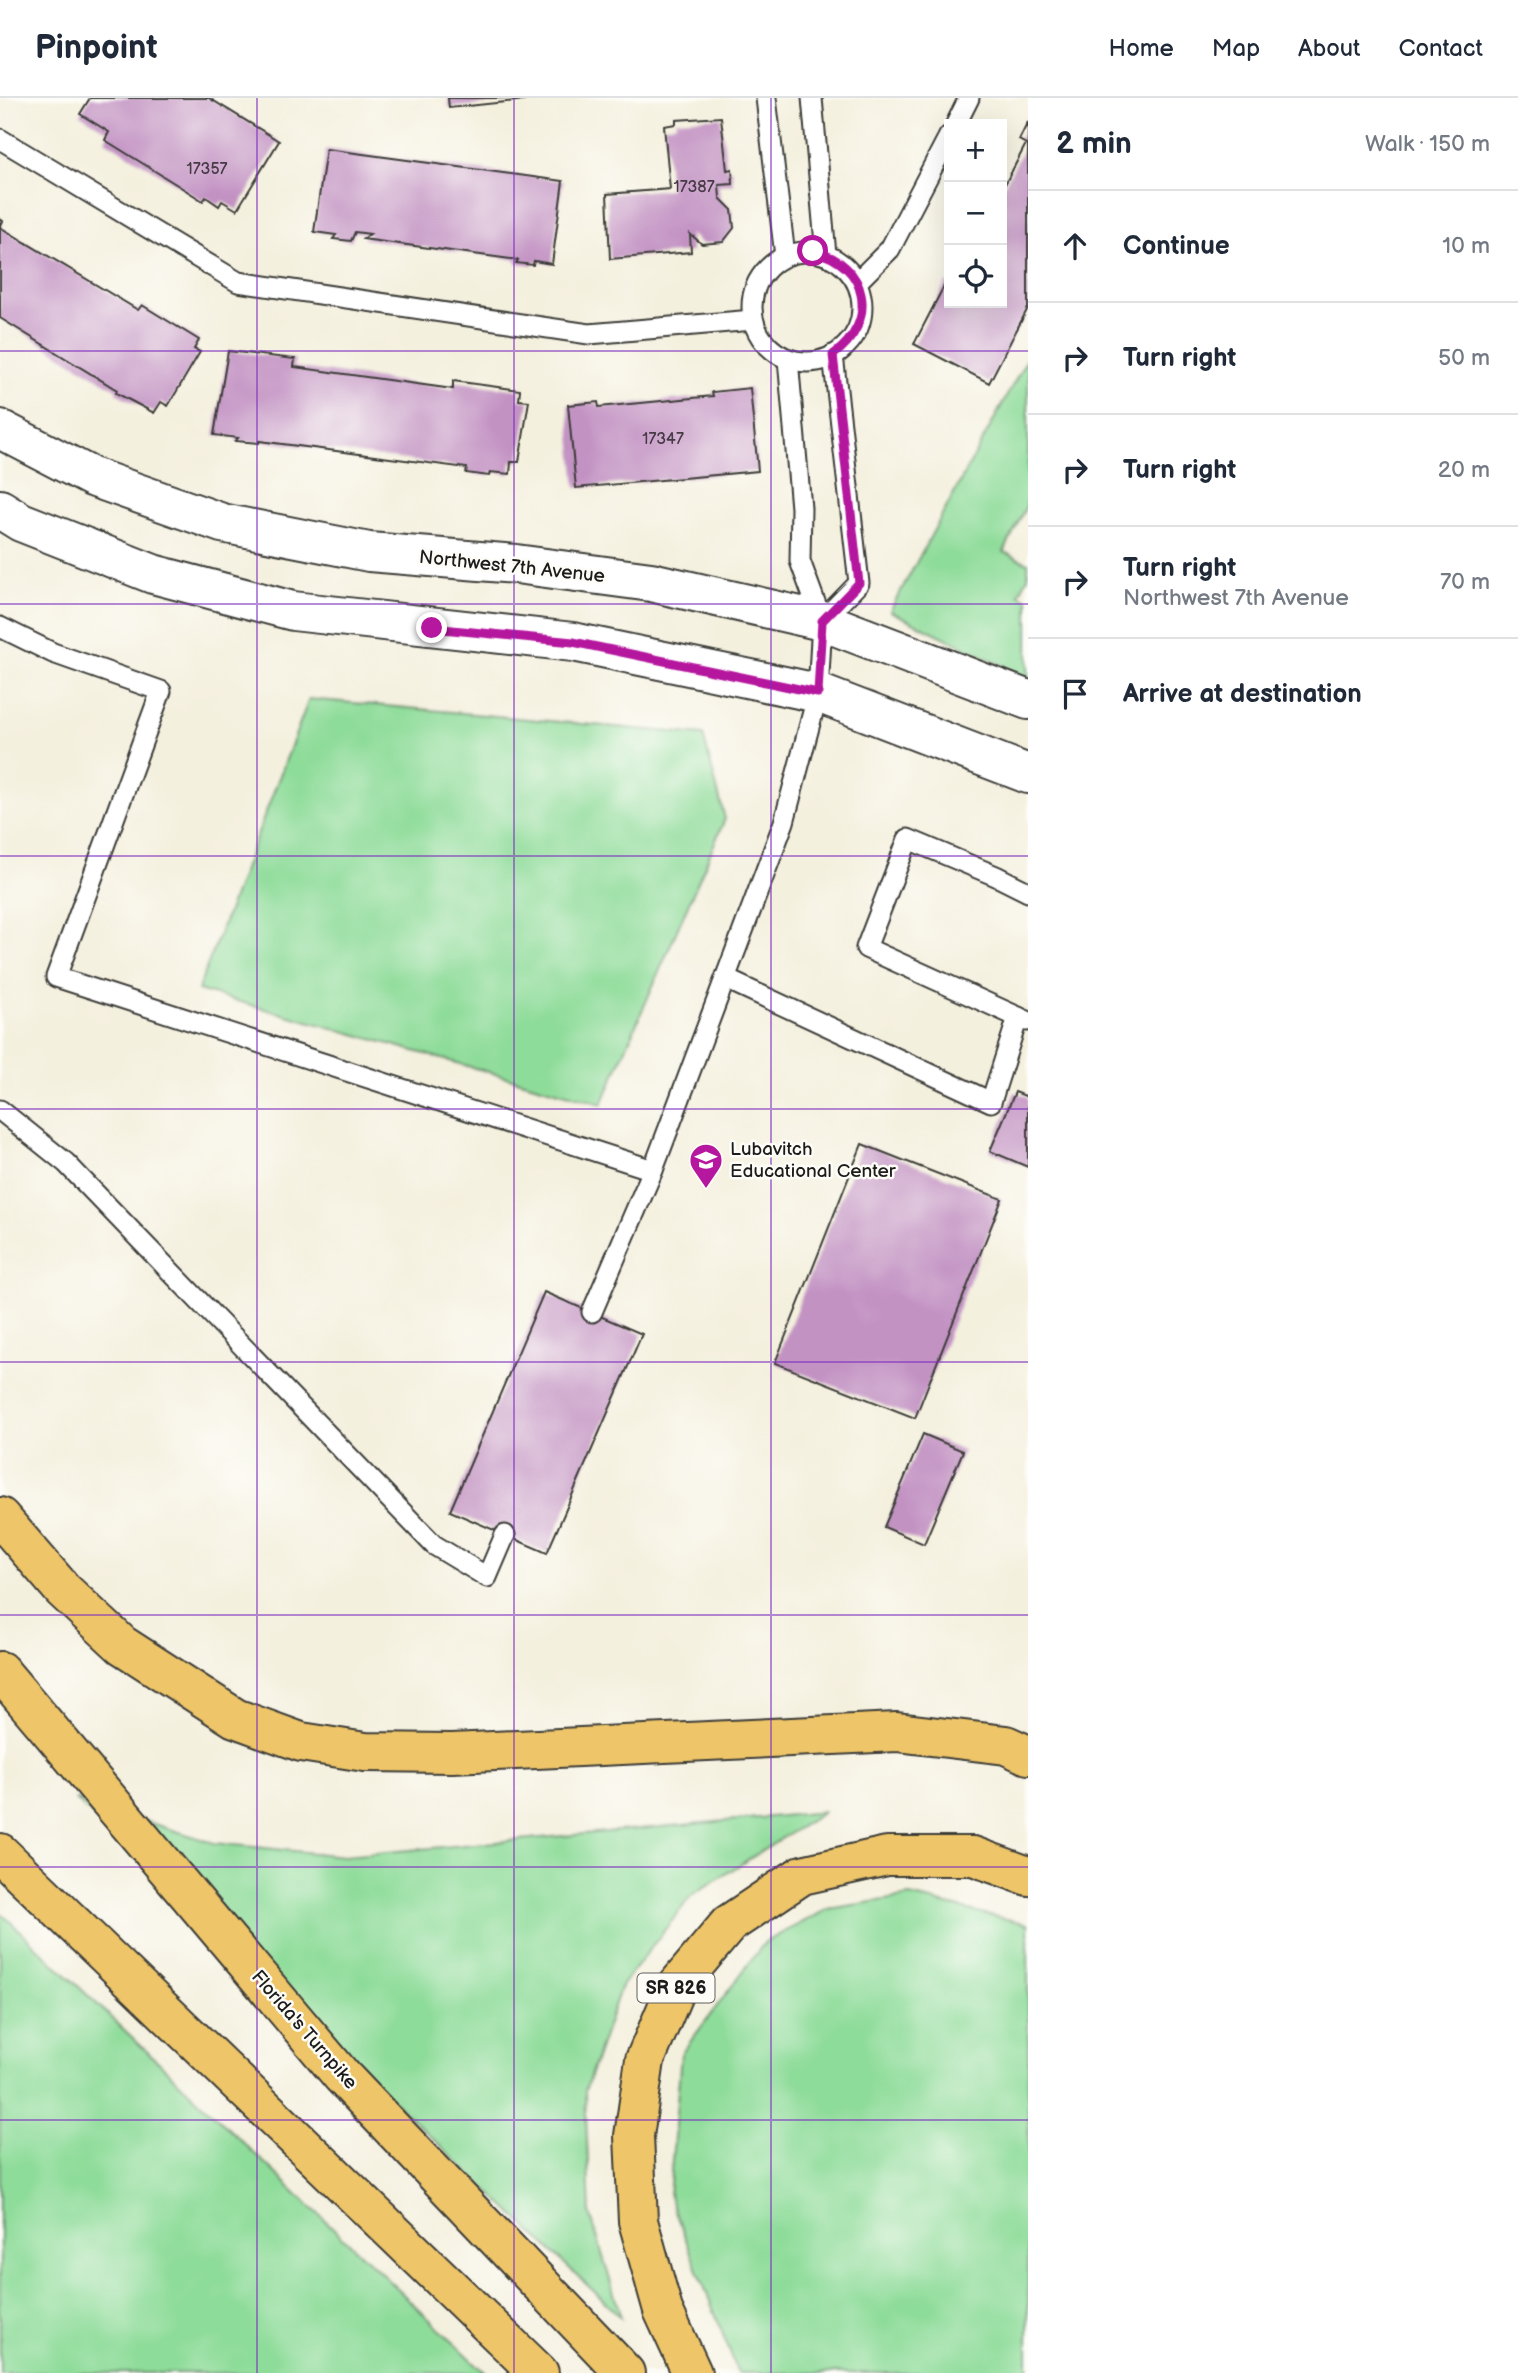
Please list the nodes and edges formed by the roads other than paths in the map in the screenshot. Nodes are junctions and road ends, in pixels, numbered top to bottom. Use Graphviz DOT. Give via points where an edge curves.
graph roads {
  1 [pos="766,98"];
  2 [pos="812,98"];
  3 [pos="970,98"];
  4 [pos="959,119"];
  5 [pos="0,139"];
  6 [pos="944,146"];
  7 [pos="827,255"];
  8 [pos="785,256"];
  9 [pos="857,282"];
  10 [pos="753,320"];
  11 [pos="833,355"];
  12 [pos="788,359"];
  13 [pos="0,429"];
  14 [pos="0,509"];
  15 [pos="822,621"];
  16 [pos="0,627"];
  17 [pos="818,693"];
  18 [pos="1028,700"];
  19 [pos="1028,774"];
  20 [pos="1028,892"];
  21 [pos="726,979"];
  22 [pos="1023,1019"];
  23 [pos="0,1110"];
  24 [pos="653,1170"];
  25 [pos="592,1312"];
  26 [pos="0,1517"];
  27 [pos="505,1535"];
  28 [pos="0,1671"];
  29 [pos="1028,1755"];
  30 [pos="0,1853"];
  31 [pos="1028,1875"];
  32 [pos="540,2373"];
  33 [pos="625,2373"];
  34 [pos="692,2373"];
  1 -- 8 [label="lane"];
  2 -- 7 [label="lane"];
  3 -- 4 [label="lane"];
  5 -- 10 [label="lane" via="238,282 589,334"];
  6 -- 9 [label="lane" via="890,249"];
  7 -- 8 [label="lane" via="813,251"];
  7 -- 9 [label="lane" via="849,270"];
  8 -- 10 [label="lane" via="761,275 751,305"];
  9 -- 11 [label="lane" via="862,315 847,346"];
  10 -- 12 [label="lane" via="760,337"];
  11 -- 12 [label="lane" via="818,361"];
  11 -- 15 [label="lane" via="859,583"];
  12 -- 15 [label="lane" via="802,508 800,561"];
  13 -- 15 [label="street, Northwest 7th Avenue" via="92,477 222,523 369,552 516,564 651,582"];
  14 -- 17 [label="street" via="21,522 153,574 293,611 573,642"];
  15 -- 17 [label="lane"];
  15 -- 18 [label="street, Northwest 7th Avenue"];
  16 -- 24 [label="lane" via="52,653 161,691 56,977"];
  17 -- 19 [label="street"];
  17 -- 21 [label="lane" via="784,822"];
  20 -- 22 [label="lane" via="908,839 866,948"];
  21 -- 22 [label="lane" via="990,1102"];
  21 -- 24 [label="lane"];
  23 -- 27 [label="lane" via="66,1163 434,1545 487,1577"];
  24 -- 25 [label="lane"];
  26 -- 29 [label="highway" via="63,1590 122,1645 235,1718 301,1742 366,1752 452,1753 897,1732 1006,1745"];
  28 -- 33 [label="highway, Florida's Turnpike" via="342,2077"];
  30 -- 32 [label="highway"];
  31 -- 34 [label="highway, SR 826" via="973,1856 887,1856 802,1875 729,1924 676,1987 645,2060 634,2136 638,2221 663,2310"];
}
